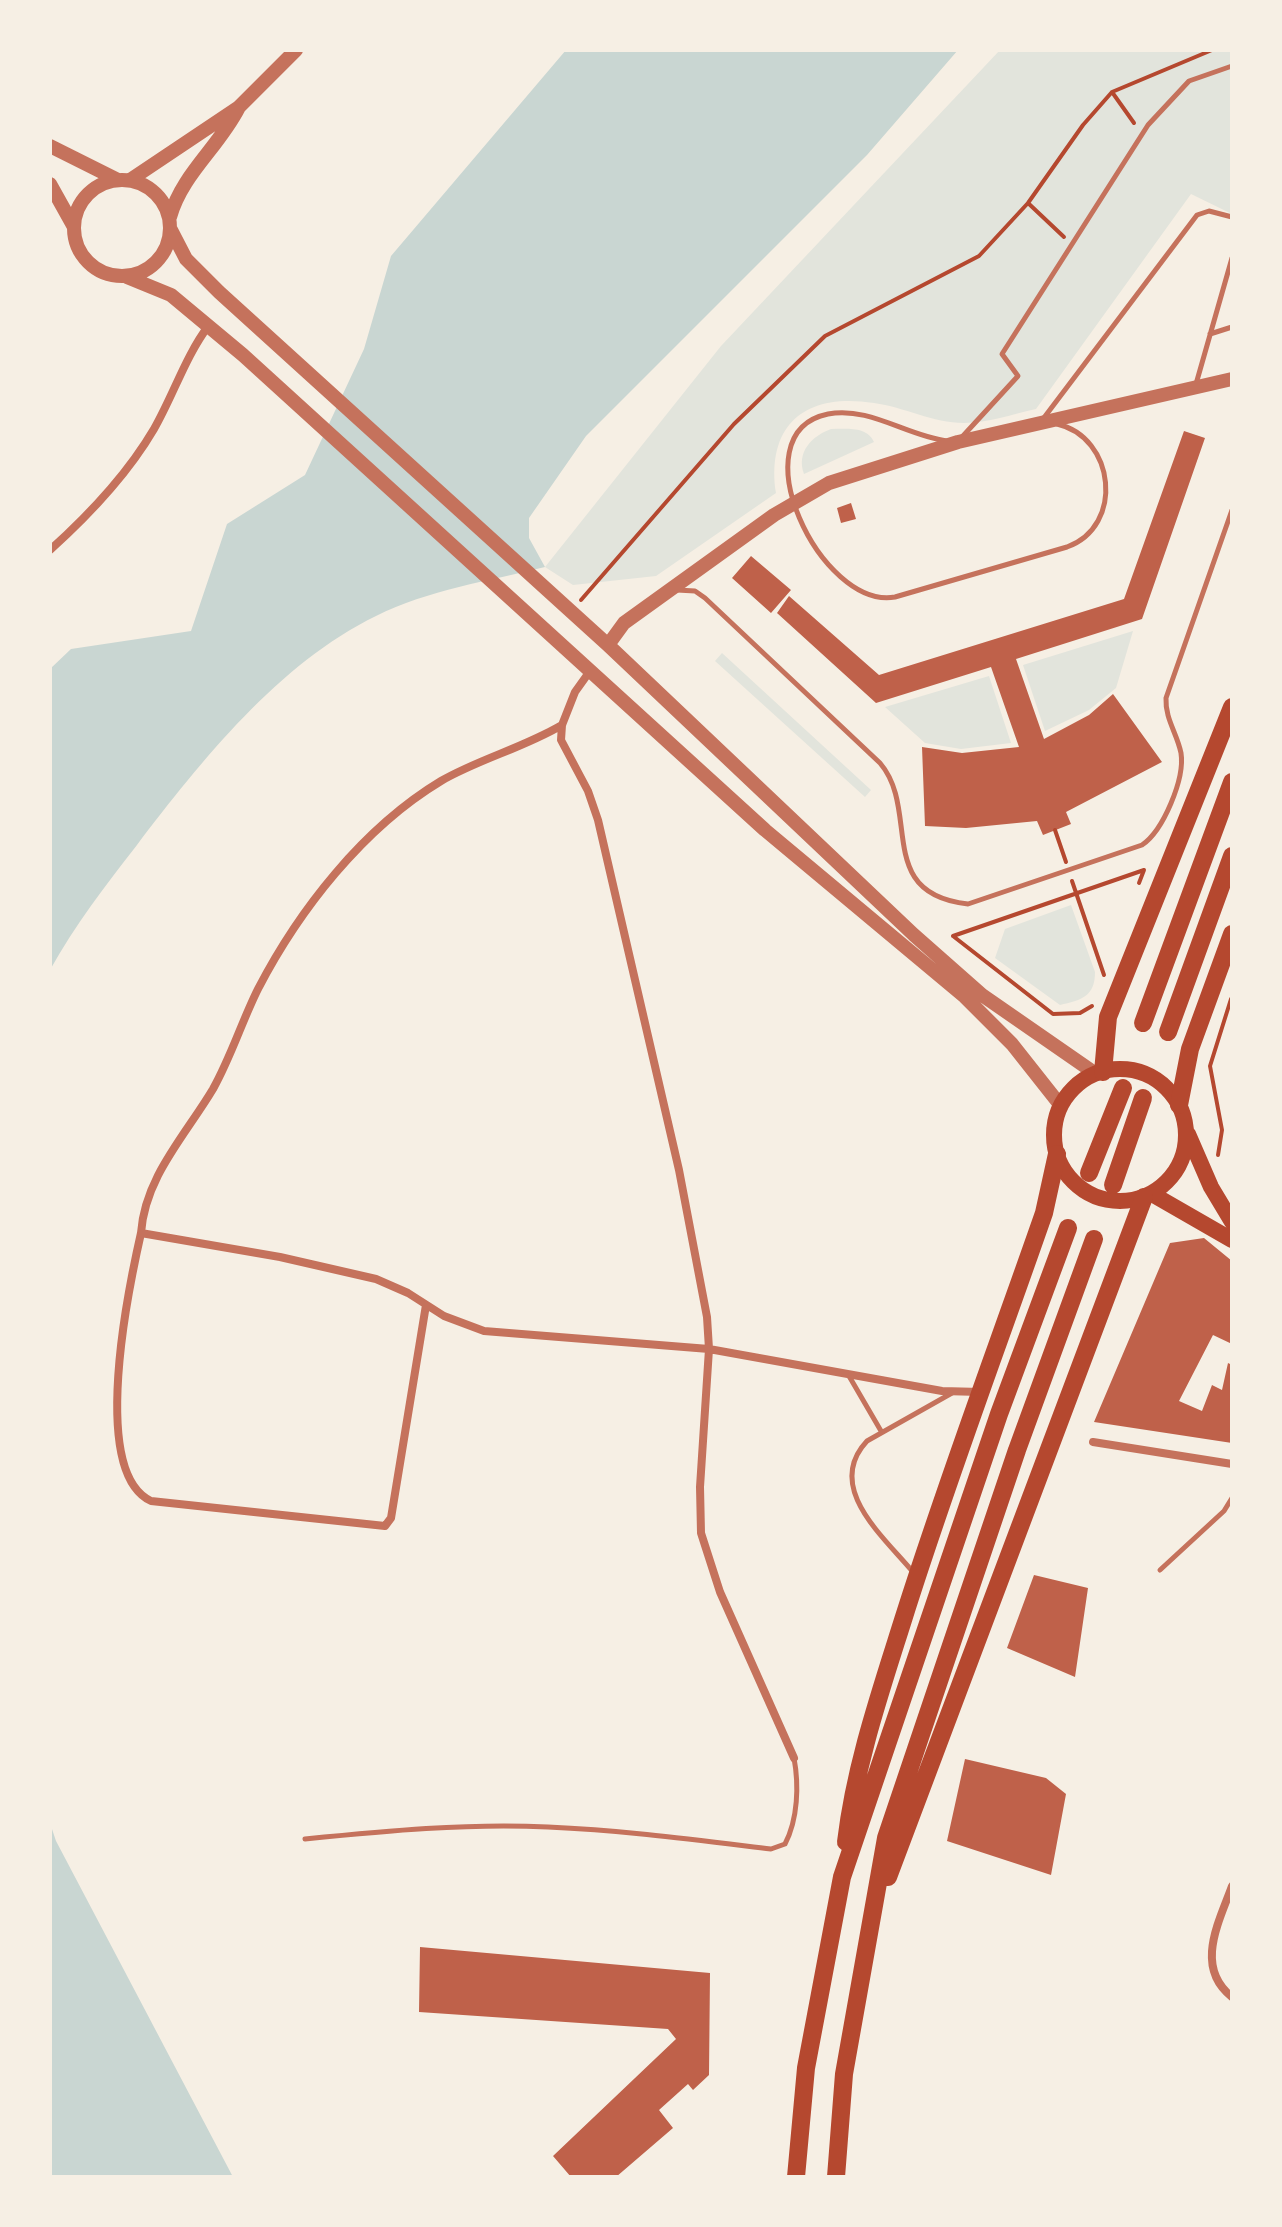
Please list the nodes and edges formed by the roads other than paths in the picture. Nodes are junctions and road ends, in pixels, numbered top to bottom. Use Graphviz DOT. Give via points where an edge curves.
graph roads {
  1 [pos="296,50"];
  2 [pos="1232,66"];
  3 [pos="239,107"];
  4 [pos="50,146"];
  5 [pos="124,180"];
  6 [pos="50,184"];
  7 [pos="1232,217"];
  8 [pos="170,224"];
  9 [pos="74,227"];
  10 [pos="1232,258"];
  11 [pos="127,277"];
  12 [pos="209,325"];
  13 [pos="1232,327"];
  14 [pos="1209,334"];
  15 [pos="1232,379"];
  16 [pos="1195,388"];
  17 [pos="1040,423"];
  18 [pos="958,442"];
  19 [pos="793,504"];
  20 [pos="1232,510"];
  21 [pos="50,550"];
  22 [pos="668,592"];
  23 [pos="608,645"];
  24 [pos="590,671"];
  25 [pos="1232,707"];
  26 [pos="562,725"];
  27 [pos="1232,782"];
  28 [pos="1232,856"];
  29 [pos="1232,934"];
  30 [pos="1143,1023"];
  31 [pos="1168,1032"];
  32 [pos="1099,1073"];
  33 [pos="1123,1088"];
  34 [pos="1143,1098"];
  35 [pos="1179,1105"];
  36 [pos="1061,1106"];
  37 [pos="1185,1124"];
  38 [pos="1057,1154"];
  39 [pos="1089,1173"];
  40 [pos="1113,1185"];
  41 [pos="1148,1196"];
  42 [pos="1232,1222"];
  43 [pos="1068,1228"];
  44 [pos="141,1233"];
  45 [pos="1094,1239"];
  46 [pos="1232,1240"];
  47 [pos="426,1305"];
  48 [pos="709,1349"];
  49 [pos="849,1375"];
  50 [pos="982,1392"];
  51 [pos="953,1393"];
  52 [pos="881,1431"];
  53 [pos="1093,1442"];
  54 [pos="1232,1464"];
  55 [pos="1232,1498"];
  56 [pos="1160,1570"];
  57 [pos="917,1577"];
  58 [pos="794,1758"];
  59 [pos="305,1839"];
  60 [pos="842,1877"];
  61 [pos="1232,1886"];
  62 [pos="872,1917"];
  63 [pos="1232,1997"];
  64 [pos="796,2177"];
  65 [pos="836,2177"];
  1 -- 3 [label="street"];
  2 -- 18 [label="lane" via="1189,81 1142,133 1002,354 1018,376"];
  3 -- 5 [label="street"];
  3 -- 8 [label="street" via="180,190"];
  4 -- 5 [label="street"];
  5 -- 8 [label="street" via="151,189"];
  5 -- 9 [label="street" via="107,182 87,195"];
  6 -- 9 [label="street"];
  7 -- 17 [label="lane" via="1209,211 1197,215"];
  8 -- 11 [label="street" via="158,261"];
  8 -- 23 [label="street" via="197,271"];
  9 -- 11 [label="street" via="79,249 94,267"];
  10 -- 14 [label="lane"];
  11 -- 12 [label="street" via="171,295"];
  12 -- 21 [label="street" via="128,470"];
  12 -- 24 [label="street"];
  13 -- 14 [label="lane"];
  14 -- 16 [label="lane"];
  15 -- 16 [label="street"];
  16 -- 17 [label="street"];
  17 -- 18 [label="street"];
  17 -- 19 [label="lane" via="1074,429 1098,455 1104,510 1090,534 1067,547 879,598 856,591 843,580"];
  18 -- 19 [label="street" via="829,483"];
  18 -- 19 [label="lane" via="922,436 866,416 827,414 799,431 791,445 787,462"];
  19 -- 22 [label="street"];
  20 -- 22 [label="lane" via="1166,698 1181,766 1160,828 1142,845 968,904 943,899 918,881 906,864 895,786 880,763 705,598 683,589"];
  22 -- 23 [label="street" via="624,623"];
  23 -- 32 [label="street" via="982,995"];
  24 -- 26 [label="street"];
  24 -- 36 [label="street" via="765,830 965,997 1012,1044"];
  25 -- 32 [label="highway" via="1108,1017"];
  26 -- 44 [label="street" via="425,792 335,875 274,960 215,1085 149,1190"];
  26 -- 48 [label="street" via="561,740 588,791 602,836 679,1170"];
  27 -- 30 [label="highway"];
  28 -- 31 [label="highway"];
  29 -- 35 [label="highway" via="1190,1049"];
  32 -- 35 [label="main road" via="1124,1069 1149,1076"];
  32 -- 36 [label="main road" via="1082,1082"];
  33 -- 39 [label="highway"];
  34 -- 40 [label="highway"];
  35 -- 37 [label="main road"];
  36 -- 38 [label="main road" via="1054,1138"];
  37 -- 41 [label="main road" via="1181,1162 1169,1181"];
  37 -- 42 [label="main road"];
  38 -- 41 [label="main road" via="1067,1175 1088,1193 1114,1201"];
  38 -- 50 [label="highway" via="1044,1213"];
  41 -- 46 [label="main road"];
  41 -- 62 [label="highway"];
  43 -- 60 [label="highway"];
  44 -- 47 [label="street" via="376,1279"];
  44 -- 47 [label="street" via="124,1311 117,1391 127,1475 136,1491 151,1501 385,1526 391,1518"];
  45 -- 62 [label="highway" via="905,1777 886,1838"];
  47 -- 48 [label="street" via="484,1331"];
  48 -- 49 [label="street"];
  48 -- 58 [label="street" via="701,1533 720,1592"];
  49 -- 51 [label="street"];
  49 -- 52 [label="lane"];
  50 -- 51 [label="street"];
  50 -- 57 [label="highway"];
  51 -- 52 [label="lane"];
  52 -- 57 [label="lane" via="859,1449 851,1472 852,1491"];
  53 -- 54 [label="street"];
  55 -- 56 [label="lane"];
  57 -- 60 [label="highway" via="851,1802"];
  58 -- 59 [label="lane" via="796,1791 789,1835 785,1844 771,1849 547,1827 431,1828"];
  60 -- 64 [label="highway" via="806,2068"];
  61 -- 63 [label="street" via="1211,1953 1218,1982"];
  62 -- 65 [label="highway" via="844,2074"];
}
